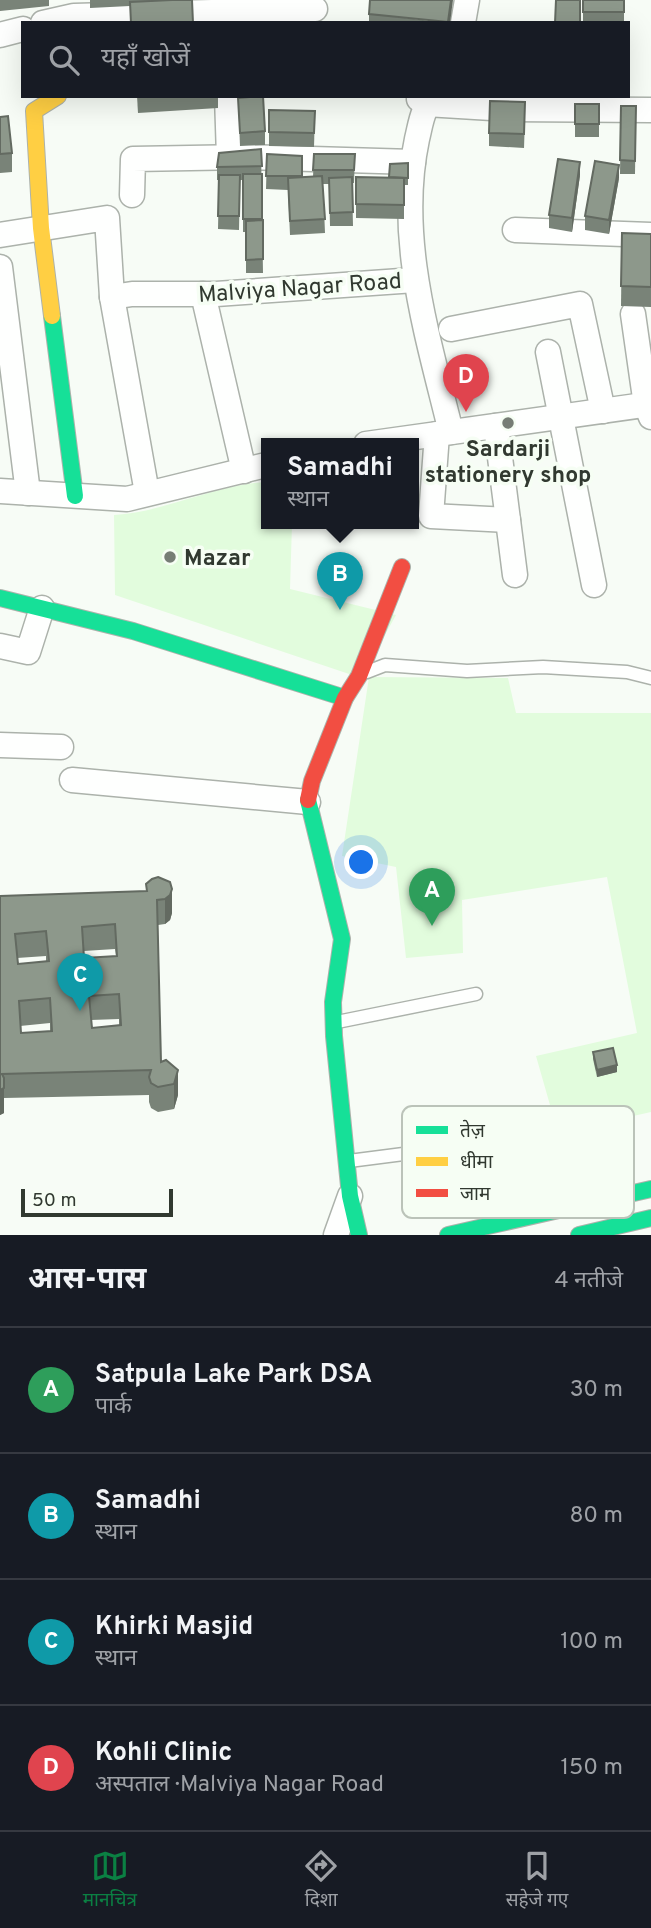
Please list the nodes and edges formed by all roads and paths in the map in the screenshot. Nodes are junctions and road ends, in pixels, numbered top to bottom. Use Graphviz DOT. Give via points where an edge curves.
graph roads {
  1 [pos="467,0"];
  2 [pos="315,9"];
  3 [pos="224,12"];
  4 [pos="58,16"];
  5 [pos="463,21"];
  6 [pos="21,30"];
  7 [pos="0,35"];
  8 [pos="55,98"];
  9 [pos="227,98"];
  10 [pos="426,99"];
  11 [pos="651,110"];
  12 [pos="229,157"];
  13 [pos="413,162"];
  14 [pos="132,195"];
  15 [pos="41,228"];
  16 [pos="515,230"];
  17 [pos="0,235"];
  18 [pos="651,236"];
  19 [pos="0,267"];
  20 [pos="415,280"];
  21 [pos="203,294"];
  22 [pos="112,297"];
  23 [pos="633,314"];
  24 [pos="451,329"];
  25 [pos="548,352"];
  26 [pos="649,409"];
  27 [pos="603,411"];
  28 [pos="560,417"];
  29 [pos="496,426"];
  30 [pos="444,433"];
  31 [pos="409,438"];
  32 [pos="255,468"];
  33 [pos="0,491"];
  34 [pos="28,493"];
  35 [pos="147,493"];
  36 [pos="75,496"];
  37 [pos="508,520"];
  38 [pos="402,567"];
  39 [pos="514,575"];
  40 [pos="594,585"];
  41 [pos="0,598"];
  42 [pos="42,608"];
  43 [pos="0,646"];
  44 [pos="359,676"];
  45 [pos="651,678"];
  46 [pos="345,698"];
  47 [pos="0,745"];
  48 [pos="61,747"];
  49 [pos="72,780"];
  50 [pos="308,802"];
  51 [pos="476,994"];
  52 [pos="334,1022"];
  53 [pos="402,1154"];
  54 [pos="348,1161"];
  55 [pos="350,1196"];
  56 [pos="523,1218"];
  57 [pos="651,1218"];
  58 [pos="336,1235"];
  59 [pos="359,1235"];
  60 [pos="448,1235"];
  61 [pos="579,1235"];
  1 -- 5 [label="street"];
  2 -- 3 [label="street"];
  3 -- 4 [label="street"];
  6 -- 7 [label="street"];
  8 -- 15 [label="street" via="34,111"];
  9 -- 12 [label="street"];
  10 -- 11 [label="street" via="508,109"];
  10 -- 13 [label="street"];
  12 -- 13 [label="street"];
  12 -- 14 [label="street" via="133,159"];
  13 -- 20 [label="street"];
  15 -- 17 [label="street"];
  15 -- 22 [label="street" via="107,218"];
  15 -- 36 [label="street"];
  16 -- 18 [label="street"];
  19 -- 34 [label="street"];
  20 -- 21 [label="street, Malviya Nagar Road"];
  20 -- 30 [label="street, Malviya Nagar Road"];
  21 -- 22 [label="street, Malviya Nagar Road"];
  21 -- 32 [label="street"];
  22 -- 35 [label="street"];
  23 -- 26 [label="street"];
  24 -- 27 [label="street" via="580,304"];
  25 -- 28 [label="street"];
  26 -- 27 [label="street"];
  27 -- 28 [label="street"];
  28 -- 29 [label="street"];
  28 -- 40 [label="street"];
  29 -- 30 [label="street"];
  29 -- 37 [label="street"];
  30 -- 31 [label="street"];
  30 -- 37 [label="street, Malviya Nagar Road" via="431,516"];
  32 -- 35 [label="street"];
  33 -- 34 [label="street"];
  34 -- 36 [label="street"];
  35 -- 36 [label="street" via="127,499"];
  37 -- 39 [label="street"];
  38 -- 44 [label="street"];
  41 -- 42 [label="street"];
  42 -- 43 [label="street" via="29,652"];
  42 -- 46 [label="street" via="133,631"];
  44 -- 45 [label="lane" via="385,664 467,671 543,667 627,672"];
  44 -- 46 [label="street"];
  46 -- 50 [label="street"];
  47 -- 48 [label="street"];
  49 -- 50 [label="street"];
  50 -- 52 [label="street" via="342,939"];
  51 -- 52 [label="lane"];
  52 -- 54 [label="street"];
  53 -- 54 [label="lane"];
  54 -- 55 [label="street"];
  55 -- 58 [label="street"];
  55 -- 59 [label="street"];
  56 -- 60 [label="street"];
  57 -- 61 [label="street"];
}
